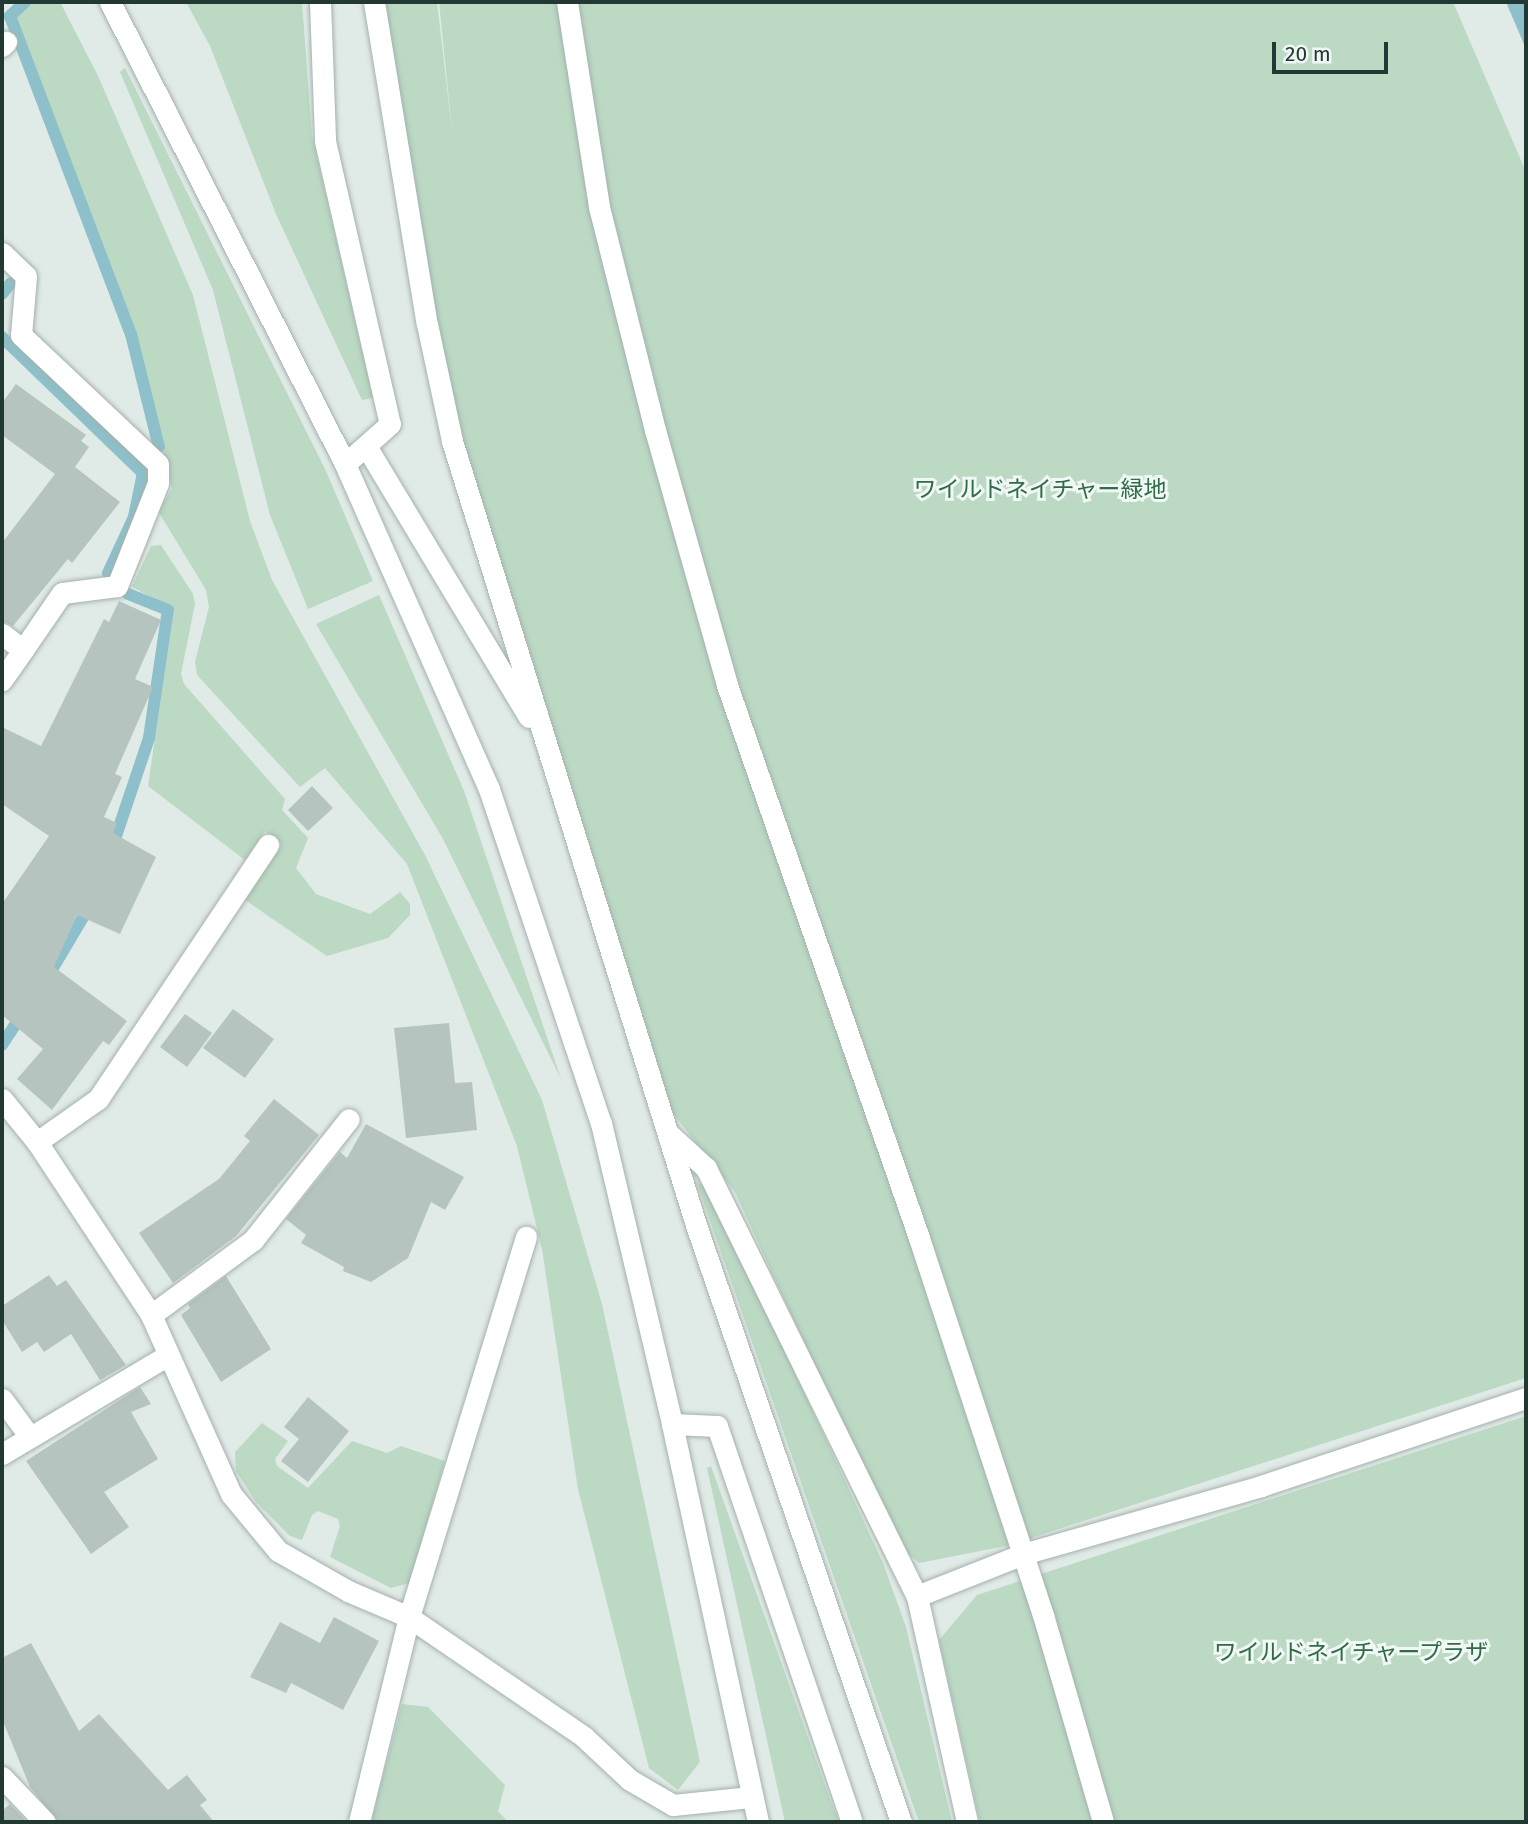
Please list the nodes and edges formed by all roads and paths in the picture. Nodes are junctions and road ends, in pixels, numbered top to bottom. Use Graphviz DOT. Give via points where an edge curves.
graph roads {
  1 [pos="110,2"];
  2 [pos="320,2"];
  3 [pos="374,2"];
  4 [pos="567,2"];
  5 [pos="2,253"];
  6 [pos="366,446"];
  7 [pos="345,464"];
  8 [pos="2,634"];
  9 [pos="23,650"];
  10 [pos="2,680"];
  11 [pos="546,747"];
  12 [pos="268,845"];
  13 [pos="5,1106"];
  14 [pos="349,1119"];
  15 [pos="670,1134"];
  16 [pos="37,1142"];
  17 [pos="526,1237"];
  18 [pos="151,1315"];
  19 [pos="168,1354"];
  20 [pos="1526,1398"];
  21 [pos="2,1399"];
  22 [pos="672,1424"];
  23 [pos="30,1437"];
  24 [pos="2,1454"];
  25 [pos="1023,1554"];
  26 [pos="917,1597"];
  27 [pos="409,1617"];
  28 [pos="2,1777"];
  29 [pos="751,1797"];
  30 [pos="45,1822"];
  31 [pos="359,1822"];
  32 [pos="758,1822"];
  33 [pos="852,1822"];
  34 [pos="901,1822"];
  35 [pos="967,1822"];
  36 [pos="1103,1822"];
  1 -- 7 [label="street"];
  2 -- 6 [label="street" via="325,141 390,424"];
  3 -- 11 [label="street" via="427,324 452,441"];
  4 -- 25 [label="street" via="599,207 655,430 727,685"];
  5 -- 9 [label="street" via="26,276 21,335 159,464 158,483 117,586 62,593"];
  6 -- 7 [label="street"];
  6 -- 11 [label="street"];
  7 -- 22 [label="street" via="489,789 601,1123"];
  8 -- 9 [label="street"];
  9 -- 10 [label="street"];
  11 -- 15 [label="street"];
  12 -- 16 [label="street" via="98,1099"];
  13 -- 16 [label="street"];
  14 -- 18 [label="street" via="253,1240"];
  15 -- 26 [label="street" via="706,1168"];
  15 -- 34 [label="street" via="806,1557"];
  16 -- 18 [label="street"];
  17 -- 27 [label="street"];
  18 -- 19 [label="street"];
  19 -- 23 [label="street"];
  19 -- 27 [label="street" via="231,1494 278,1551 348,1591"];
  20 -- 25 [label="street" via="1261,1486"];
  21 -- 23 [label="street"];
  22 -- 29 [label="street"];
  22 -- 33 [label="street" via="717,1426"];
  23 -- 24 [label="street"];
  25 -- 26 [label="street"];
  25 -- 36 [label="street"];
  26 -- 35 [label="street"];
  27 -- 29 [label="street" via="584,1737 630,1780 673,1805"];
  27 -- 31 [label="street"];
  28 -- 30 [label="street"];
  29 -- 32 [label="street"];
}
